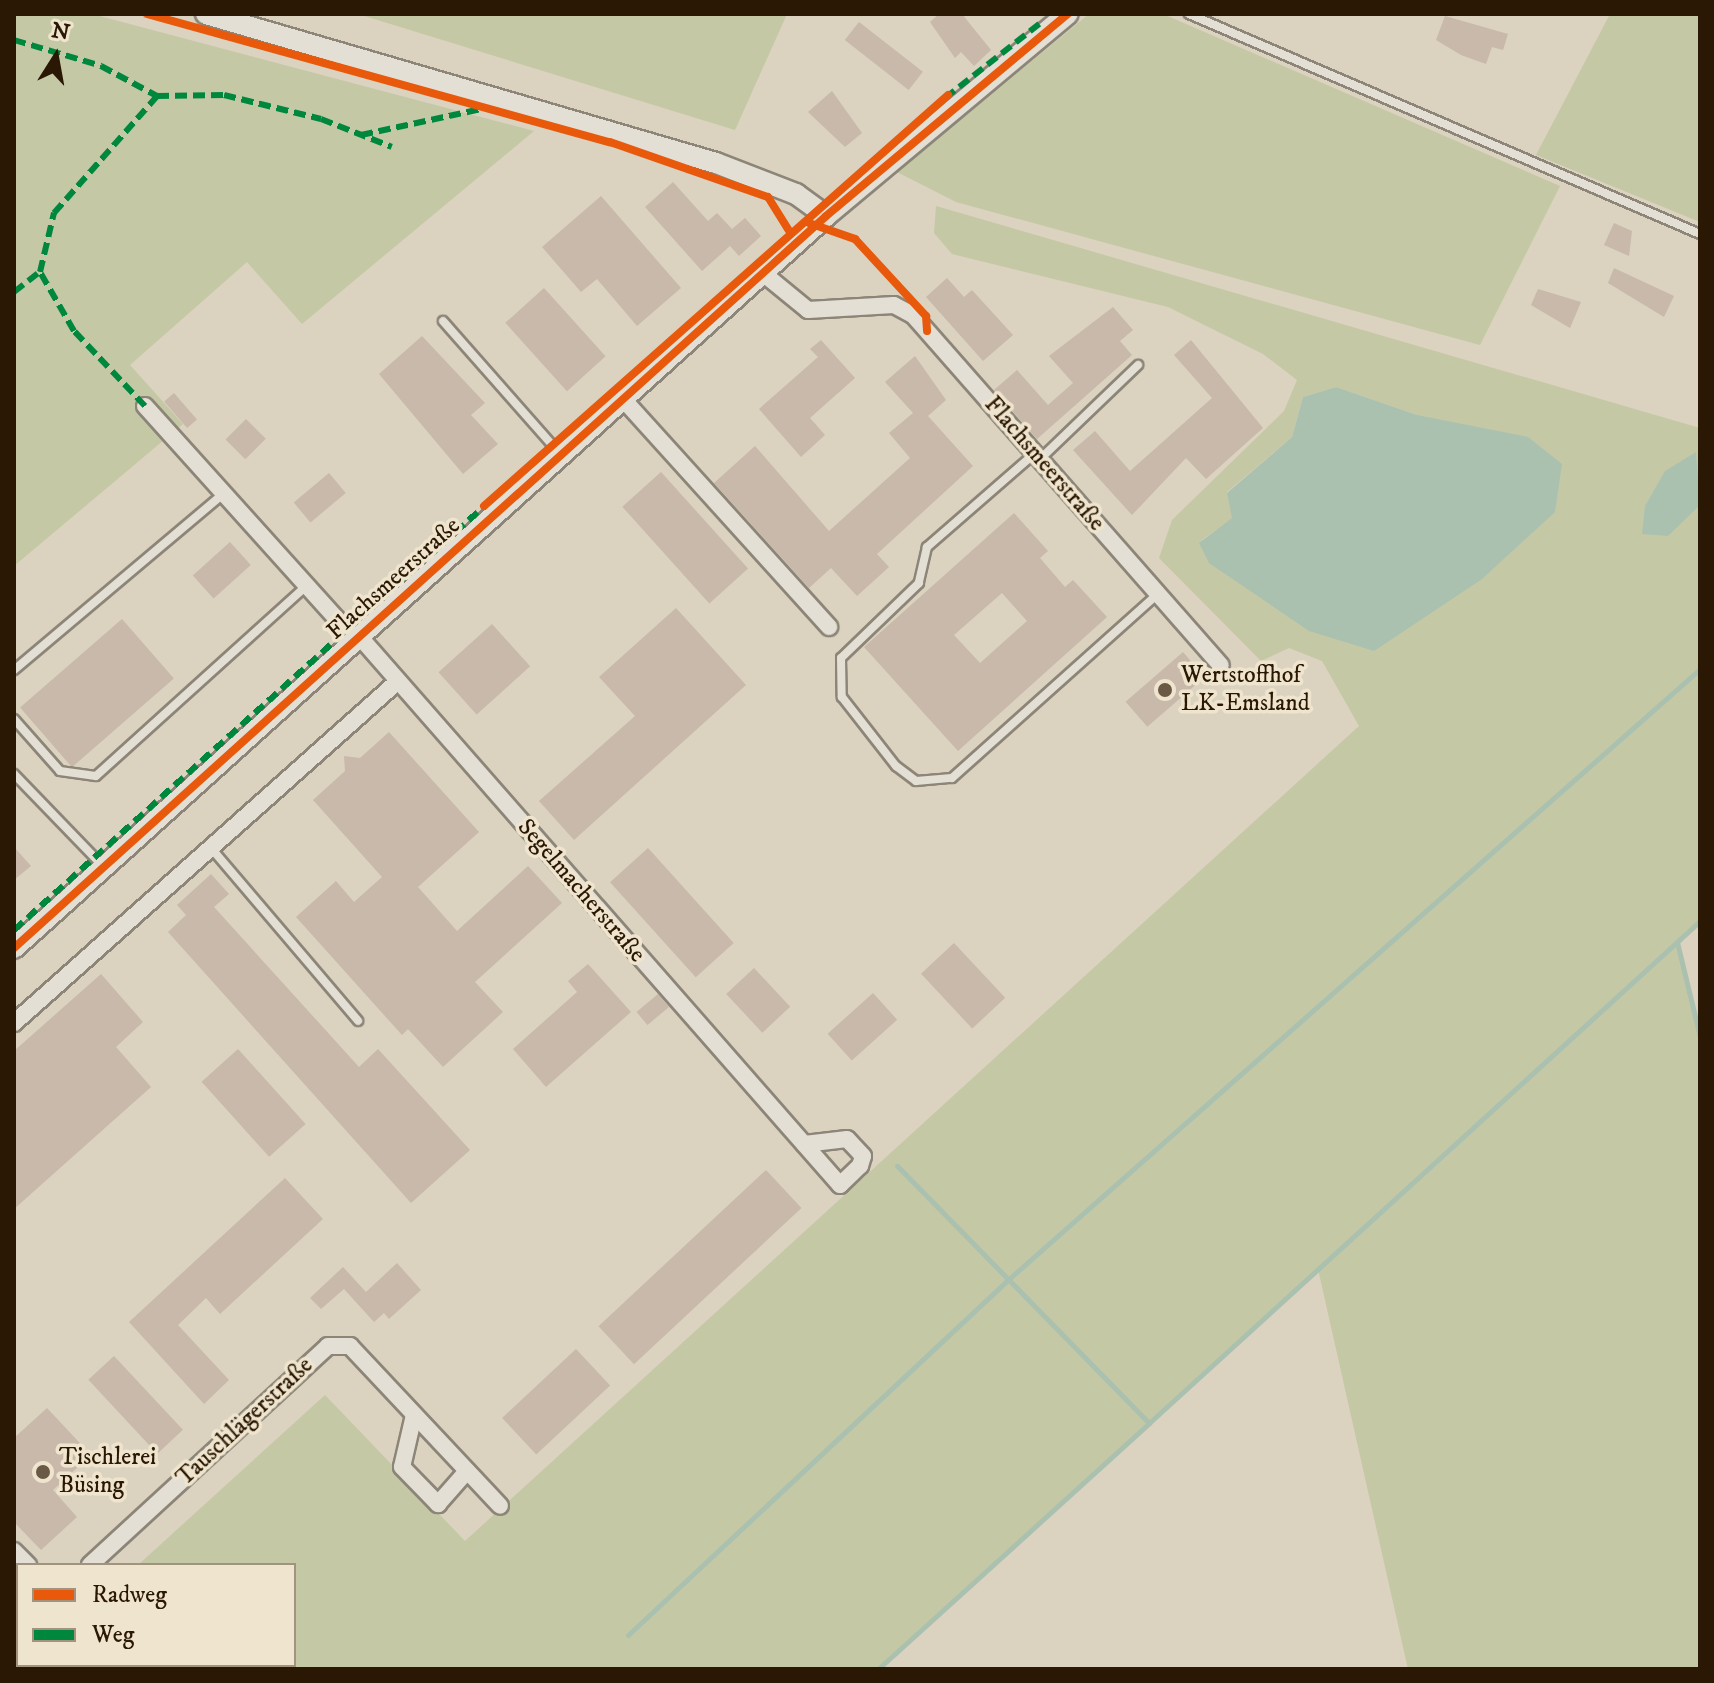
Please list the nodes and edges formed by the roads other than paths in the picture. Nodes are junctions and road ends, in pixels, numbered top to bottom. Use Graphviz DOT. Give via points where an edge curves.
graph roads {
  1 [pos="206,14"];
  2 [pos="1068,14"];
  3 [pos="1189,14"];
  4 [pos="826,216"];
  5 [pos="1700,234"];
  6 [pos="764,274"];
  7 [pos="443,321"];
  8 [pos="1138,365"];
  9 [pos="624,400"];
  10 [pos="145,406"];
  11 [pos="561,456"];
  12 [pos="1037,456"];
  13 [pos="223,494"];
  14 [pos="306,586"];
  15 [pos="1158,594"];
  16 [pos="829,627"];
  17 [pos="358,638"];
  18 [pos="1220,665"];
  19 [pos="14,670"];
  20 [pos="397,682"];
  21 [pos="14,719"];
  22 [pos="14,774"];
  23 [pos="211,847"];
  24 [pos="104,867"];
  25 [pos="14,948"];
  26 [pos="358,1021"];
  27 [pos="14,1023"];
  28 [pos="804,1144"];
  29 [pos="414,1415"];
  30 [pos="467,1471"];
  31 [pos="500,1506"];
  32 [pos="92,1563"];
  1 -- 4 [label="street" via="716,163 796,194"];
  2 -- 4 [label="street, Flachsmeerstraße"];
  3 -- 5 [label="lane"];
  4 -- 6 [label="street, Flachsmeerstraße"];
  6 -- 9 [label="street, Flachsmeerstraße"];
  6 -- 12 [label="street, Flachsmeerstraße" via="808,310 894,305 913,315"];
  7 -- 11 [label="lane"];
  8 -- 12 [label="lane"];
  9 -- 11 [label="street, Flachsmeerstraße"];
  9 -- 16 [label="street"];
  10 -- 13 [label="street, Segelmacherstraße"];
  11 -- 17 [label="street, Flachsmeerstraße"];
  12 -- 15 [label="street, Flachsmeerstraße"];
  12 -- 15 [label="lane" via="927,547 919,583 841,658 842,697 896,766 916,781 952,778"];
  13 -- 14 [label="street, Segelmacherstraße"];
  13 -- 19 [label="lane"];
  14 -- 17 [label="street, Segelmacherstraße"];
  14 -- 21 [label="lane" via="96,776 60,771"];
  15 -- 18 [label="street, Flachsmeerstraße"];
  17 -- 20 [label="street, Segelmacherstraße"];
  17 -- 24 [label="street, Flachsmeerstraße"];
  20 -- 23 [label="street"];
  20 -- 28 [label="street, Segelmacherstraße"];
  22 -- 24 [label="lane"];
  23 -- 26 [label="lane"];
  23 -- 27 [label="street"];
  24 -- 25 [label="street, Flachsmeerstraße"];
  29 -- 30 [label="street, Tauschlägerstraße"];
  29 -- 30 [label="street" via="402,1467 438,1504"];
  29 -- 32 [label="street, Tauschlägerstraße" via="350,1346 328,1346"];
  30 -- 31 [label="street, Tauschlägerstraße"];
}
